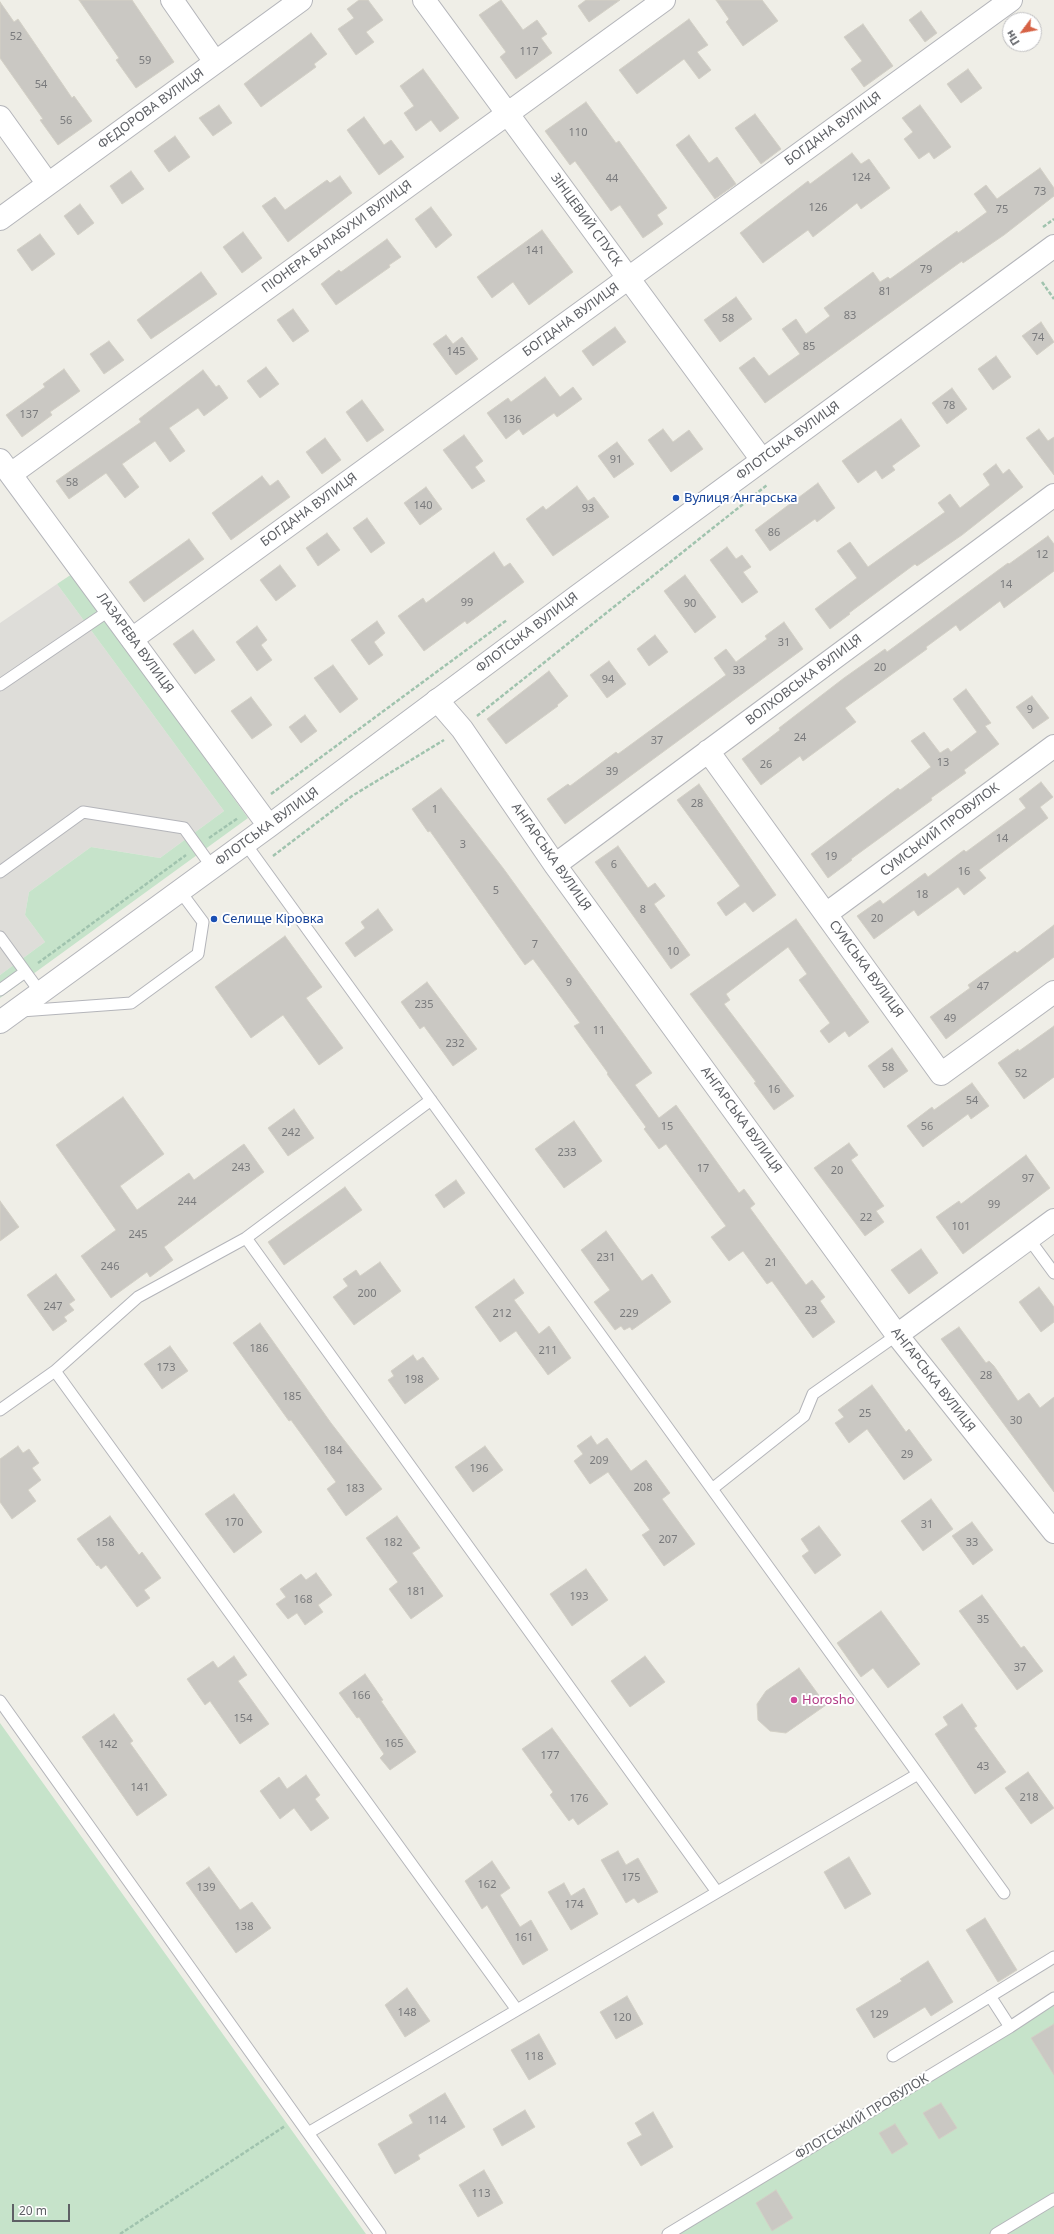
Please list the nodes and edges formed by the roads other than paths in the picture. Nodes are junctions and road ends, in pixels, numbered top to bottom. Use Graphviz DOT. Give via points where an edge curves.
graph roads {
  1 [pos="172,0"];
  2 [pos="302,0"];
  3 [pos="424,0"];
  4 [pos="664,0"];
  5 [pos="1011,0"];
  6 [pos="216,62"];
  7 [pos="508,114"];
  8 [pos="0,117"];
  9 [pos="48,184"];
  10 [pos="0,218"];
  11 [pos="1054,246"];
  12 [pos="628,278"];
  13 [pos="762,460"];
  14 [pos="5,467"];
  15 [pos="1054,495"];
  16 [pos="110,610"];
  17 [pos="132,639"];
  18 [pos="0,685"];
  19 [pos="437,700"];
  20 [pos="1054,746"];
  21 [pos="708,751"];
  22 [pos="269,826"];
  23 [pos="245,843"];
  24 [pos="555,864"];
  25 [pos="212,867"];
  26 [pos="0,872"];
  27 [pos="180,891"];
  28 [pos="826,914"];
  29 [pos="0,937"];
  30 [pos="25,972"];
  31 [pos="0,990"];
  32 [pos="40,992"];
  33 [pos="1054,992"];
  34 [pos="7,1017"];
  35 [pos="431,1100"];
  36 [pos="1054,1220"];
  37 [pos="246,1238"];
  38 [pos="1029,1238"];
  39 [pos="1054,1273"];
  40 [pos="897,1335"];
  41 [pos="55,1371"];
  42 [pos="0,1410"];
  43 [pos="712,1489"];
  44 [pos="1054,1532"];
  45 [pos="0,1701"];
  46 [pos="918,1774"];
  47 [pos="717,1892"];
  48 [pos="1004,1893"];
  49 [pos="1054,1957"];
  50 [pos="990,1996"];
  51 [pos="1054,1998"];
  52 [pos="517,2010"];
  53 [pos="1010,2028"];
  54 [pos="893,2056"];
  55 [pos="308,2133"];
  56 [pos="1054,2199"];
  57 [pos="380,2234"];
  58 [pos="668,2234"];
  59 [pos="996,2234"];
  1 -- 6 [label="street"];
  2 -- 6 [label="street, ФЕДОРОВА ВУЛИЦЯ"];
  3 -- 7 [label="street, ЗІНЦЕВИЙ СПУСК"];
  4 -- 7 [label="street, ПІОНЕРА БАЛАБУХИ ВУЛИЦЯ"];
  5 -- 12 [label="street, БОГДАНА ВУЛИЦЯ"];
  6 -- 9 [label="street, ФЕДОРОВА ВУЛИЦЯ"];
  7 -- 12 [label="street, ЗІНЦЕВИЙ СПУСК"];
  7 -- 14 [label="street, ПІОНЕРА БАЛАБУХИ ВУЛИЦЯ"];
  8 -- 9 [label="street"];
  9 -- 10 [label="street, ФЕДОРОВА ВУЛИЦЯ"];
  11 -- 13 [label="street, ФЛОТСЬКА ВУЛИЦЯ"];
  12 -- 13 [label="street, ЗІНЦЕВИЙ СПУСК"];
  12 -- 17 [label="street, БОГДАНА ВУЛИЦЯ"];
  13 -- 19 [label="street, ФЛОТСЬКА ВУЛИЦЯ"];
  14 -- 16 [label="street, ЛАЗАРЕВА ВУЛИЦЯ"];
  15 -- 21 [label="street, ВОЛХОВСЬКА ВУЛИЦЯ"];
  16 -- 17 [label="street, ЛАЗАРЕВА ВУЛИЦЯ"];
  16 -- 18 [label="lane"];
  17 -- 22 [label="street, ЛАЗАРЕВА ВУЛИЦЯ"];
  19 -- 22 [label="street, ФЛОТСЬКА ВУЛИЦЯ"];
  19 -- 24 [label="street, АНГАРСЬКА ВУЛИЦЯ" via="462,729"];
  20 -- 28 [label="street, СУМСЬКИЙ ПРОВУЛОК"];
  21 -- 24 [label="street, ВОЛХОВСЬКА ВУЛИЦЯ"];
  21 -- 28 [label="street, СУМСЬКА ВУЛИЦЯ"];
  22 -- 23 [label="street, ФЛОТСЬКА ВУЛИЦЯ"];
  23 -- 25 [label="street, ФЛОТСЬКА ВУЛИЦЯ"];
  23 -- 35 [label="lane"];
  24 -- 40 [label="street, АНГАРСЬКА ВУЛИЦЯ"];
  25 -- 26 [label="lane" via="184,828 83,812"];
  25 -- 27 [label="street, ФЛОТСЬКА ВУЛИЦЯ"];
  27 -- 32 [label="street, ФЛОТСЬКА ВУЛИЦЯ"];
  27 -- 34 [label="lane" via="202,922 198,954 131,1003"];
  28 -- 33 [label="street, СУМСЬКА ВУЛИЦЯ" via="941,1074"];
  29 -- 30 [label="lane"];
  30 -- 31 [label="lane"];
  30 -- 32 [label="lane"];
  32 -- 34 [label="street, ФЛОТСЬКА ВУЛИЦЯ"];
  35 -- 37 [label="lane"];
  35 -- 43 [label="lane"];
  36 -- 38 [label="street"];
  37 -- 41 [label="lane" via="138,1297"];
  37 -- 47 [label="lane"];
  38 -- 39 [label="lane"];
  38 -- 40 [label="street"];
  40 -- 43 [label="lane" via="812,1394 804,1416"];
  40 -- 44 [label="street, АНГАРСЬКА ВУЛИЦЯ"];
  41 -- 42 [label="lane"];
  41 -- 52 [label="lane"];
  43 -- 46 [label="lane"];
  45 -- 55 [label="lane"];
  46 -- 47 [label="lane"];
  46 -- 48 [label="lane"];
  47 -- 52 [label="lane"];
  49 -- 50 [label="lane"];
  50 -- 53 [label="lane"];
  50 -- 54 [label="lane"];
  51 -- 53 [label="lane, ФЛОТСЬКИЙ ПРОВУЛОК"];
  52 -- 55 [label="lane"];
  53 -- 58 [label="lane, ФЛОТСЬКИЙ ПРОВУЛОК"];
  55 -- 57 [label="lane"];
  56 -- 59 [label="lane"];
}
